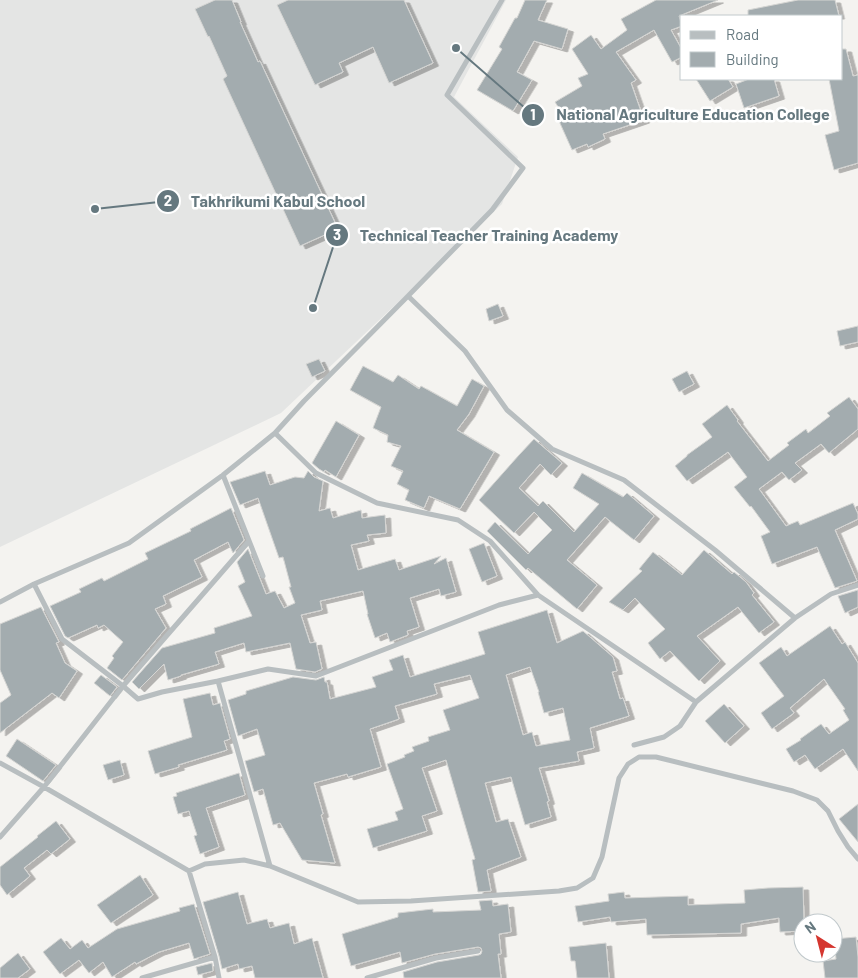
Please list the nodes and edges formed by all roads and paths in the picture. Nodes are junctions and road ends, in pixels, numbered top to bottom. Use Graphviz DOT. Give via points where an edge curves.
graph roads {
  1 [pos="502,0"];
  2 [pos="408,296"];
  3 [pos="275,433"];
  4 [pos="223,475"];
  5 [pos="249,541"];
  6 [pos="263,576"];
  7 [pos="34,584"];
  8 [pos="858,586"];
  9 [pos="538,595"];
  10 [pos="0,602"];
  11 [pos="795,618"];
  12 [pos="218,681"];
  13 [pos="123,686"];
  14 [pos="696,702"];
  15 [pos="634,745"];
  16 [pos="0,763"];
  17 [pos="44,787"];
  18 [pos="0,837"];
  19 [pos="858,858"];
  20 [pos="270,866"];
  21 [pos="189,871"];
  22 [pos="478,952"];
  23 [pos="215,957"];
  24 [pos="142,978"];
  25 [pos="219,978"];
  26 [pos="367,978"];
  1 -- 2 [label="street" via="447,96 523,168 492,210"];
  2 -- 3 [label="street"];
  2 -- 11 [label="street" via="465,351 506,410 552,449 624,480"];
  3 -- 4 [label="street"];
  3 -- 9 [label="street" via="316,473 377,503 458,520 490,541"];
  4 -- 5 [label="street"];
  4 -- 7 [label="street" via="129,543"];
  5 -- 6 [label="street"];
  5 -- 13 [label="street"];
  7 -- 10 [label="street"];
  7 -- 13 [label="street" via="62,639"];
  8 -- 11 [label="street" via="831,594"];
  9 -- 12 [label="street" via="499,605 316,676 268,670"];
  9 -- 14 [label="street"];
  11 -- 14 [label="street"];
  12 -- 13 [label="street" via="138,699"];
  12 -- 20 [label="street"];
  13 -- 17 [label="street"];
  14 -- 15 [label="street" via="680,726 664,737"];
  16 -- 17 [label="street"];
  17 -- 18 [label="street"];
  17 -- 21 [label="street"];
  19 -- 20 [label="street" via="848,848 828,811 817,800 793,791 656,757 639,757 628,764 619,778 602,857 593,878 578,888 358,902"];
  20 -- 21 [label="street" via="244,860 205,864"];
  21 -- 23 [label="street"];
  22 -- 26 [label="street" via="436,958"];
  23 -- 24 [label="street"];
  23 -- 25 [label="street"];
}
